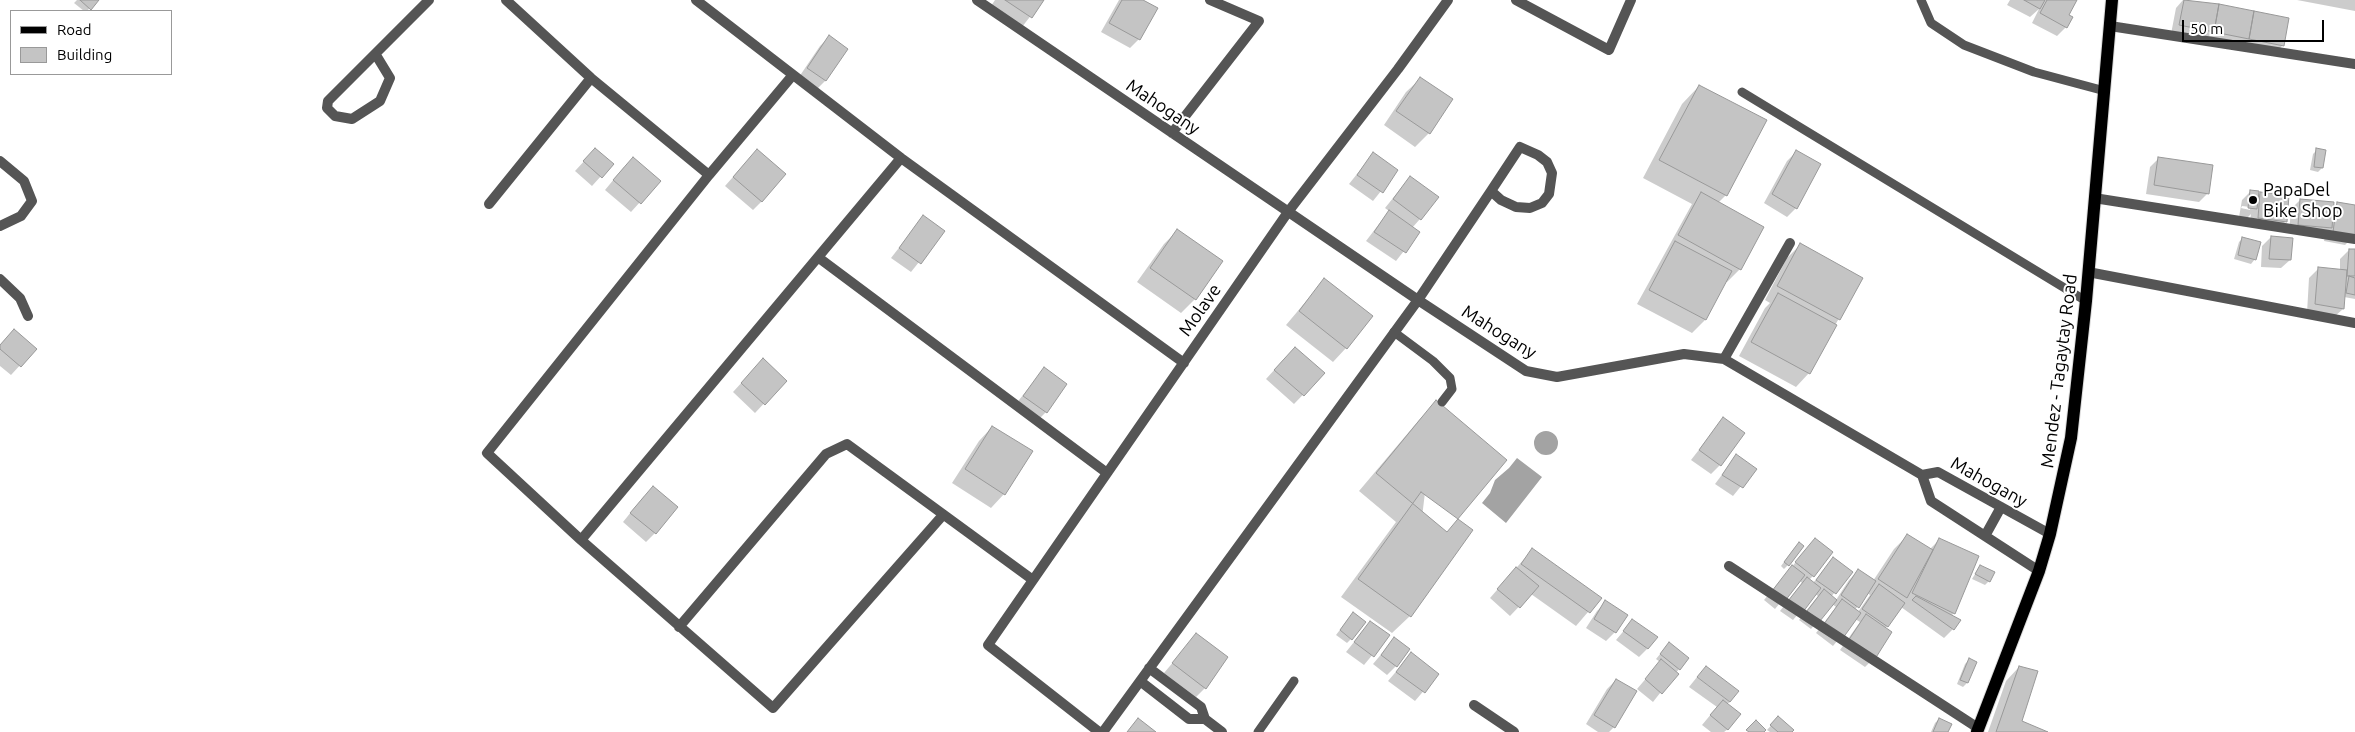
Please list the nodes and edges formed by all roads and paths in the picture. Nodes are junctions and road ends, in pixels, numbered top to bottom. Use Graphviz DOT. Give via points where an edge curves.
graph roads {
  1 [pos="430,0"];
  2 [pos="506,0"];
  3 [pos="696,0"];
  4 [pos="977,0"];
  5 [pos="1210,0"];
  6 [pos="1448,0"];
  7 [pos="1516,0"];
  8 [pos="1631,0"];
  9 [pos="1921,0"];
  10 [pos="2112,0"];
  11 [pos="2110,26"];
  12 [pos="376,55"];
  13 [pos="2355,64"];
  14 [pos="792,76"];
  15 [pos="591,78"];
  16 [pos="2105,91"];
  17 [pos="1742,92"];
  18 [pos="1172,133"];
  19 [pos="901,158"];
  20 [pos="0,160"];
  21 [pos="709,175"];
  22 [pos="1490,191"];
  23 [pos="2094,198"];
  24 [pos="489,204"];
  25 [pos="1288,212"];
  26 [pos="0,226"];
  27 [pos="2355,239"];
  28 [pos="1790,243"];
  29 [pos="819,258"];
  30 [pos="2088,272"];
  31 [pos="0,279"];
  32 [pos="1418,300"];
  33 [pos="2086,301"];
  34 [pos="28,316"];
  35 [pos="2355,324"];
  36 [pos="1394,332"];
  37 [pos="1724,359"];
  38 [pos="1184,363"];
  39 [pos="1442,402"];
  40 [pos="1107,473"];
  41 [pos="1922,475"];
  42 [pos="2001,507"];
  43 [pos="943,515"];
  44 [pos="2050,534"];
  45 [pos="1985,536"];
  46 [pos="581,540"];
  47 [pos="1729,566"];
  48 [pos="2039,571"];
  49 [pos="1033,580"];
  50 [pos="679,627"];
  51 [pos="1149,668"];
  52 [pos="1140,681"];
  53 [pos="1294,681"];
  54 [pos="1474,705"];
  55 [pos="1205,719"];
  56 [pos="1978,730"];
  57 [pos="1098,732"];
  58 [pos="1103,732"];
  59 [pos="1222,732"];
  60 [pos="1258,732"];
  61 [pos="1514,732"];
  1 -- 12 [label="street"];
  2 -- 15 [label="street"];
  3 -- 14 [label="street"];
  4 -- 18 [label="street, Mahogany"];
  5 -- 18 [label="street" via="1259,20"];
  6 -- 25 [label="street, Molave"];
  7 -- 8 [label="street" via="1609,50"];
  9 -- 16 [label="lane" via="1931,23 1964,44 2034,72"];
  10 -- 11 [label="main road, Mendez - Tagaytay Road"];
  11 -- 13 [label="street"];
  11 -- 16 [label="main road, Mendez - Tagaytay Road"];
  12 -- 12 [label="street" via="328,101 328,108 335,116 352,119 380,101 390,78"];
  14 -- 19 [label="street"];
  14 -- 21 [label="street"];
  15 -- 21 [label="street"];
  15 -- 24 [label="street"];
  16 -- 23 [label="main road, Mendez - Tagaytay Road"];
  17 -- 33 [label="lane"];
  18 -- 25 [label="street, Mahogany"];
  19 -- 29 [label="street"];
  19 -- 38 [label="street"];
  20 -- 26 [label="street" via="24,181 32,200 21,216"];
  21 -- 46 [label="street" via="487,453"];
  22 -- 22 [label="street" via="1516,207 1530,208 1542,203 1549,194 1552,173 1547,162 1520,146"];
  22 -- 32 [label="street"];
  23 -- 27 [label="street"];
  23 -- 30 [label="main road, Mendez - Tagaytay Road"];
  25 -- 32 [label="street, Mahogany"];
  25 -- 38 [label="street, Molave"];
  28 -- 37 [label="street"];
  29 -- 40 [label="street"];
  29 -- 46 [label="street"];
  30 -- 33 [label="main road, Mendez - Tagaytay Road"];
  30 -- 35 [label="street"];
  31 -- 34 [label="street" via="20,298"];
  32 -- 36 [label="street"];
  32 -- 37 [label="street, Mahogany" via="1526,372 1557,377 1684,354"];
  33 -- 44 [label="main road, Mendez - Tagaytay Road" via="2071,438"];
  36 -- 39 [label="lane" via="1450,378 1452,389"];
  36 -- 51 [label="street"];
  37 -- 41 [label="street, Mahogany"];
  38 -- 40 [label="street, Molave"];
  40 -- 49 [label="street, Molave"];
  41 -- 42 [label="street, Mahogany" via="1938,472"];
  41 -- 45 [label="street" via="1931,501"];
  42 -- 44 [label="street, Mahogany"];
  42 -- 45 [label="street"];
  43 -- 49 [label="street"];
  43 -- 50 [label="street" via="847,444 826,454"];
  43 -- 50 [label="street" via="773,708"];
  44 -- 48 [label="main road, Mendez - Tagaytay Road"];
  45 -- 48 [label="street"];
  46 -- 50 [label="street"];
  47 -- 56 [label="street"];
  48 -- 56 [label="main road, Mendez - Tagaytay Road"];
  49 -- 57 [label="street, Molave" via="988,645"];
  51 -- 52 [label="street"];
  51 -- 55 [label="street" via="1200,707"];
  52 -- 55 [label="street" via="1189,719"];
  52 -- 58 [label="street"];
  53 -- 60 [label="lane"];
  54 -- 61 [label="street"];
  55 -- 59 [label="street"];
}
